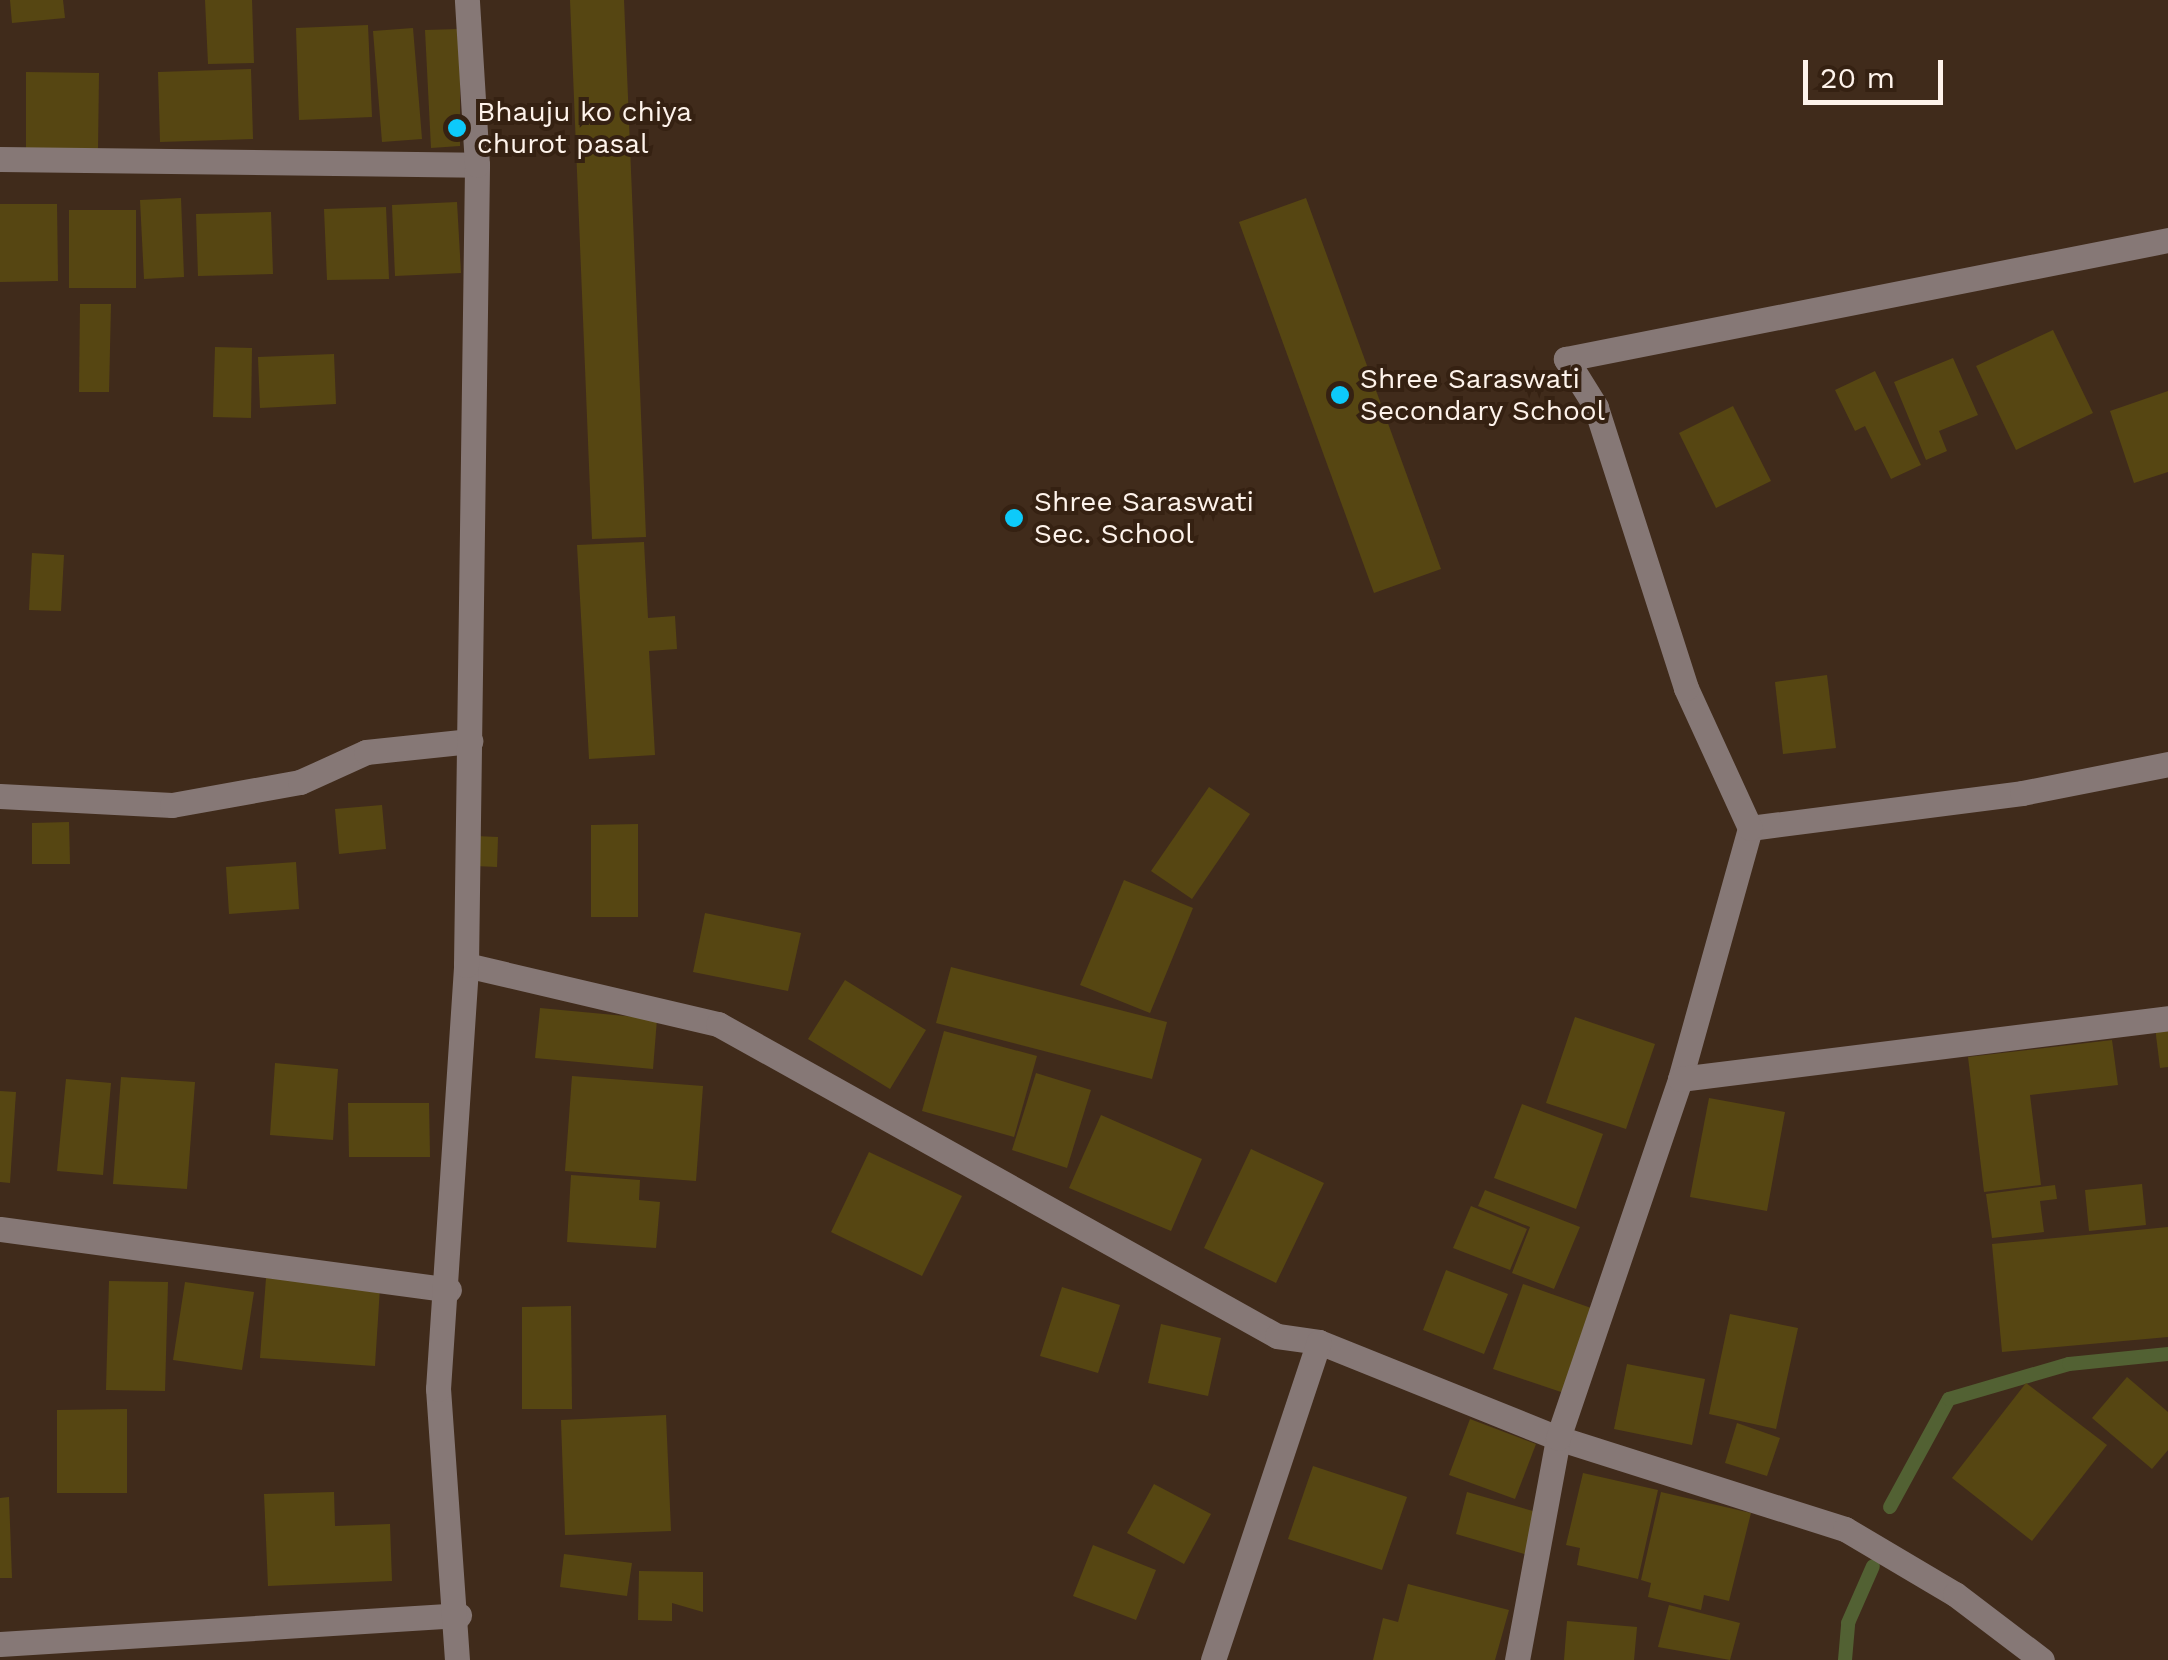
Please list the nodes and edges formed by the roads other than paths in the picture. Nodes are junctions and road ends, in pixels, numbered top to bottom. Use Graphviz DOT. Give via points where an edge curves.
graph roads {
  1 [pos="467,0"];
  2 [pos="0,160"];
  3 [pos="477,165"];
  4 [pos="2168,240"];
  5 [pos="470,741"];
  6 [pos="2168,764"];
  7 [pos="0,796"];
  8 [pos="1750,828"];
  9 [pos="466,965"];
  10 [pos="2168,1018"];
  11 [pos="1680,1079"];
  12 [pos="0,1229"];
  13 [pos="449,1290"];
  14 [pos="1319,1342"];
  15 [pos="1558,1438"];
  16 [pos="460,1614"];
  17 [pos="0,1644"];
  18 [pos="457,1660"];
  19 [pos="1213,1660"];
  20 [pos="1517,1660"];
  21 [pos="2042,1660"];
  1 -- 3 [label="street"];
  2 -- 3 [label="street"];
  3 -- 5 [label="street"];
  4 -- 8 [label="street" via="1566,359 1596,407 1686,688"];
  5 -- 7 [label="street" via="366,752 300,782 172,805"];
  5 -- 9 [label="street"];
  6 -- 8 [label="street" via="2022,793"];
  8 -- 11 [label="street"];
  9 -- 13 [label="street"];
  9 -- 14 [label="street" via="718,1024 1277,1336"];
  10 -- 11 [label="street"];
  11 -- 15 [label="street"];
  12 -- 13 [label="street"];
  13 -- 16 [label="street" via="438,1389"];
  14 -- 15 [label="street"];
  14 -- 19 [label="street"];
  15 -- 20 [label="street"];
  15 -- 21 [label="street" via="1845,1528 1956,1594"];
  16 -- 17 [label="street"];
  16 -- 18 [label="street"];
}
